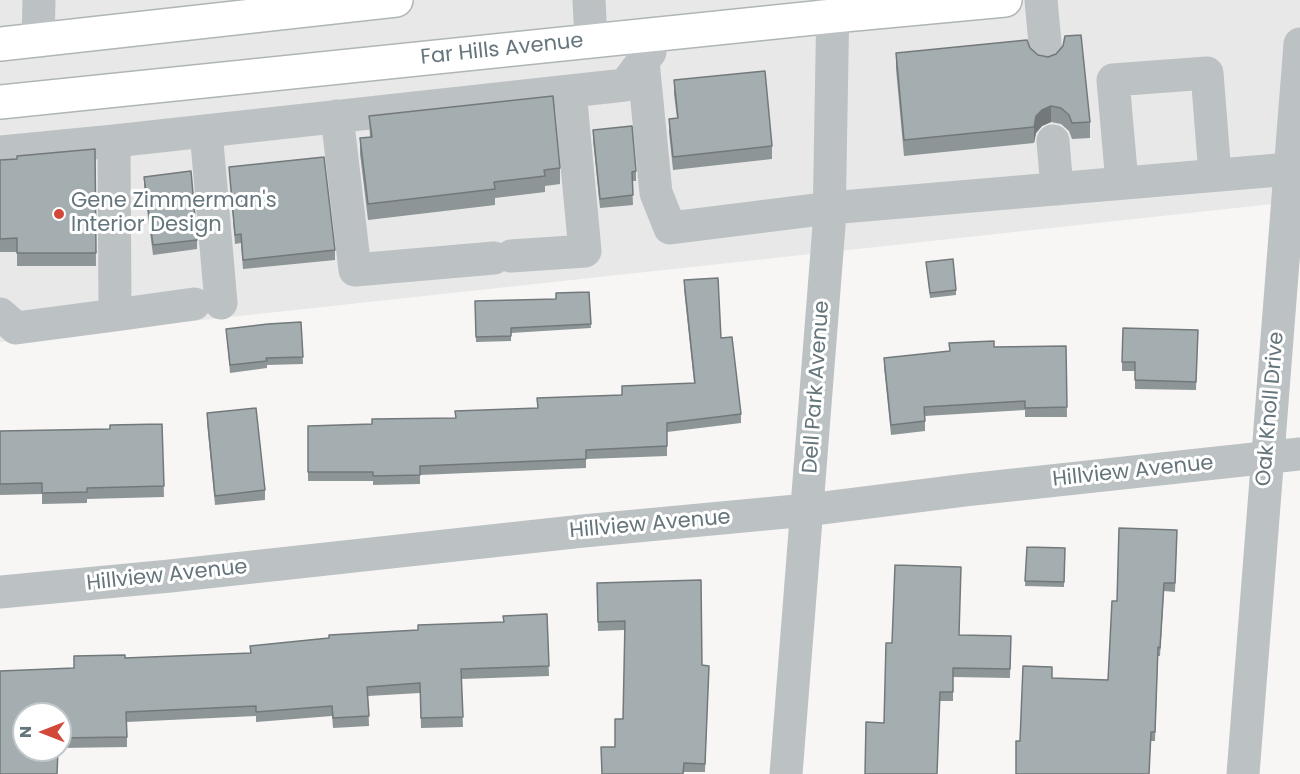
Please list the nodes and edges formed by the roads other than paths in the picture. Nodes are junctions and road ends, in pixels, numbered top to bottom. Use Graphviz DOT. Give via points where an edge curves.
graph roads {
  1 [pos="39,0"];
  2 [pos="396,0"];
  3 [pos="589,0"];
  4 [pos="1005,0"];
  5 [pos="1041,0"];
  6 [pos="833,8"];
  7 [pos="663,34"];
  8 [pos="38,40"];
  9 [pos="591,41"];
  10 [pos="0,44"];
  11 [pos="1300,44"];
  12 [pos="1046,54"];
  13 [pos="643,61"];
  14 [pos="570,91"];
  15 [pos="0,102"];
  16 [pos="337,116"];
  17 [pos="206,131"];
  18 [pos="114,141"];
  19 [pos="1053,141"];
  20 [pos="0,152"];
  21 [pos="1290,169"];
  22 [pos="1215,175"];
  23 [pos="1122,183"];
  24 [pos="1057,189"];
  25 [pos="830,208"];
  26 [pos="0,314"];
  27 [pos="115,315"];
  28 [pos="1300,454"];
  29 [pos="1267,458"];
  30 [pos="807,510"];
  31 [pos="0,592"];
  32 [pos="786,774"];
  33 [pos="1243,774"];
  1 -- 8 [label="street"];
  2 -- 8 [label="main road"];
  3 -- 9 [label="street"];
  4 -- 6 [label="main road, Far Hills Avenue"];
  5 -- 12 [label="street"];
  6 -- 7 [label="main road, Far Hills Avenue"];
  6 -- 25 [label="street, Dell Park Avenue"];
  7 -- 9 [label="main road, Far Hills Avenue"];
  7 -- 13 [label="street"];
  8 -- 10 [label="main road"];
  9 -- 15 [label="main road, Far Hills Avenue"];
  11 -- 21 [label="street, Oak Knoll Drive"];
  13 -- 14 [label="street" via="625,85"];
  13 -- 25 [label="street" via="656,193 670,228"];
  14 -- 16 [label="street"];
  14 -- 16 [label="street" via="585,251 355,270"];
  16 -- 17 [label="street"];
  17 -- 18 [label="street"];
  17 -- 27 [label="street" via="208,304"];
  18 -- 20 [label="street"];
  18 -- 27 [label="street"];
  19 -- 24 [label="street"];
  21 -- 22 [label="street"];
  21 -- 29 [label="street, Oak Knoll Drive"];
  22 -- 23 [label="street"];
  22 -- 23 [label="street" via="1207,73 1113,80"];
  23 -- 24 [label="street"];
  24 -- 25 [label="street"];
  25 -- 30 [label="street, Dell Park Avenue"];
  26 -- 27 [label="street" via="16,328"];
  28 -- 29 [label="street, Hillview Avenue"];
  29 -- 30 [label="street, Hillview Avenue"];
  29 -- 33 [label="street, Oak Knoll Drive"];
  30 -- 31 [label="street, Hillview Avenue"];
  30 -- 32 [label="street, Dell Park Avenue"];
}
